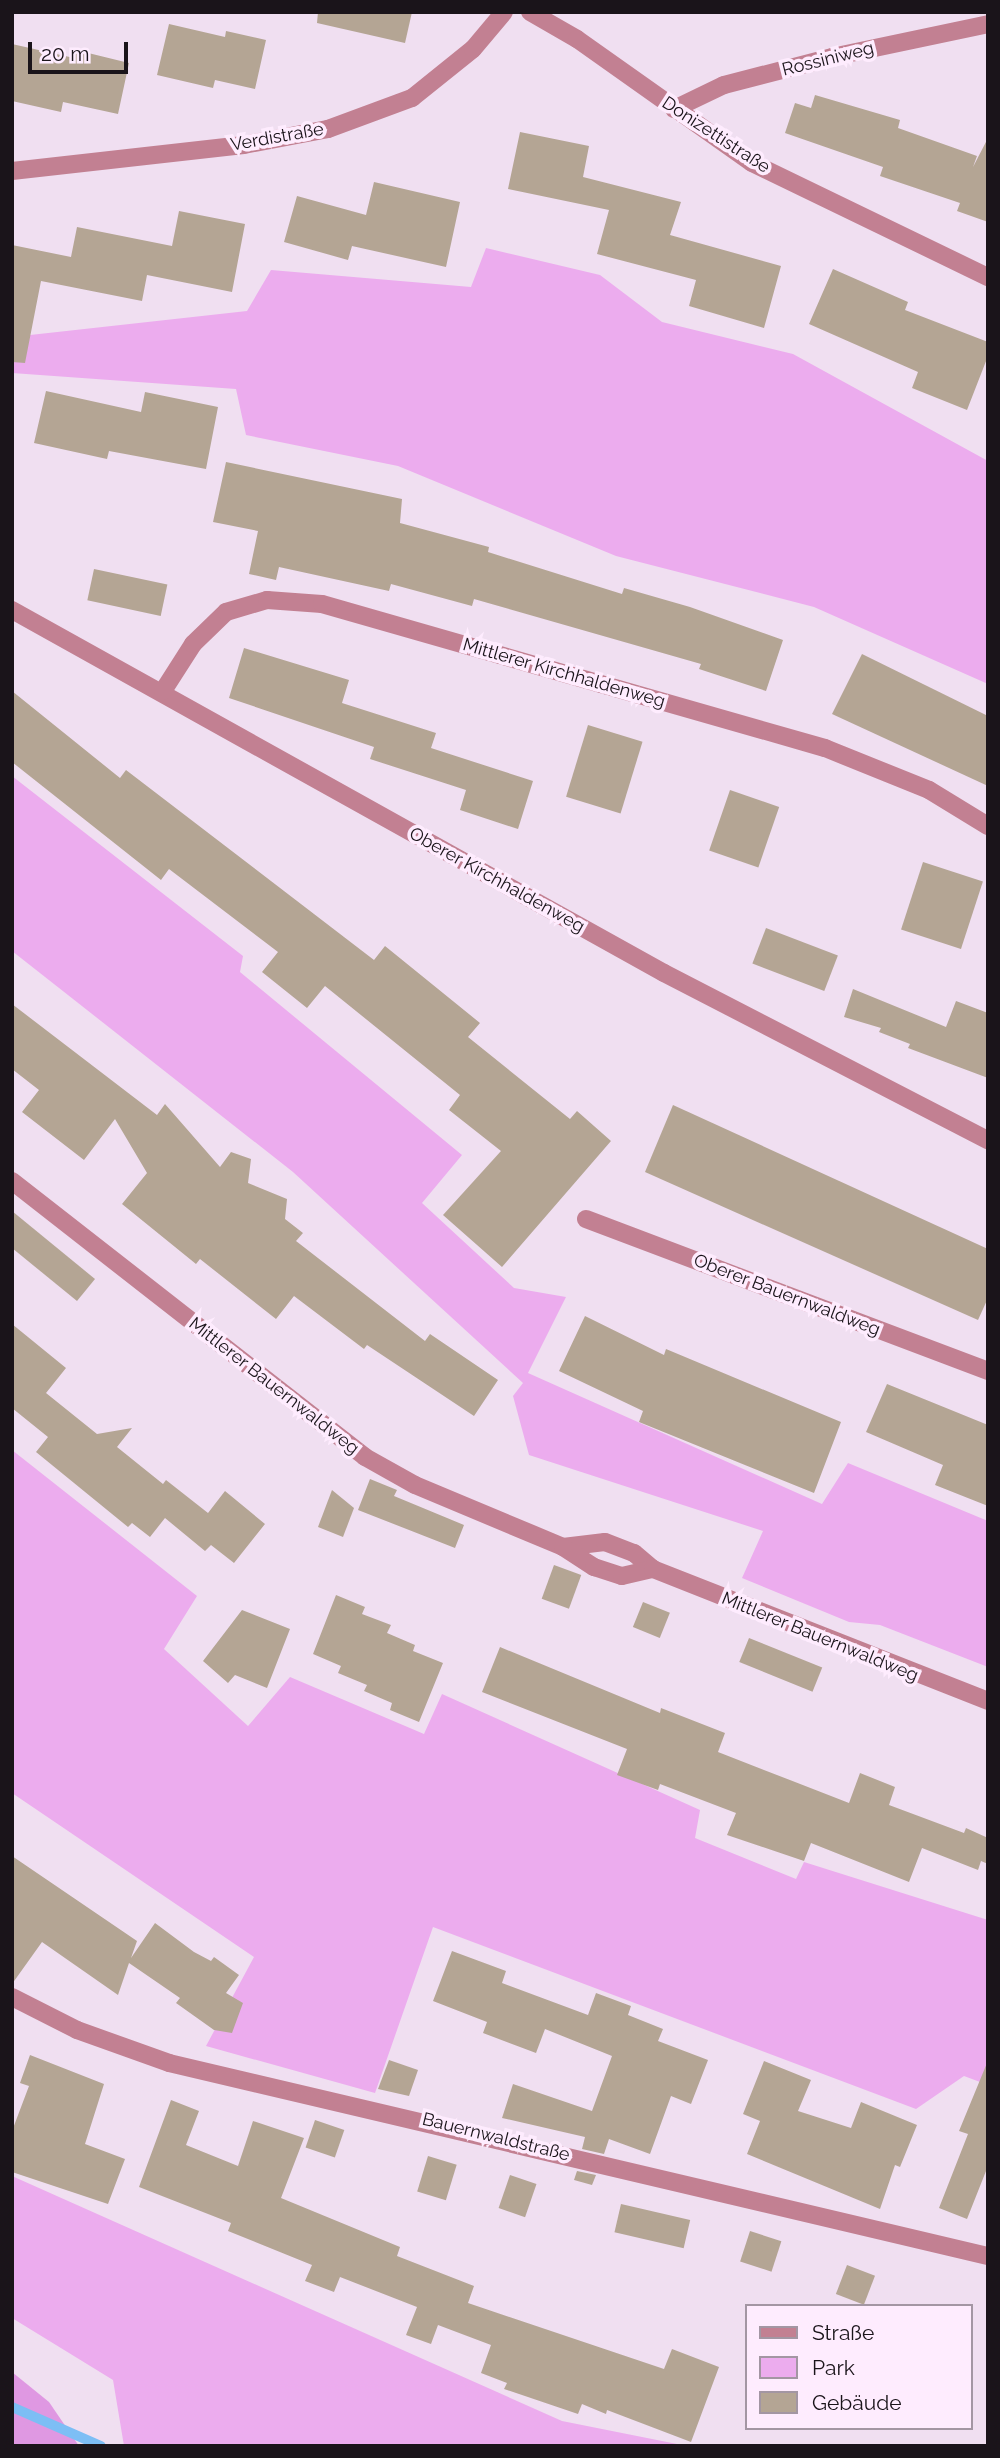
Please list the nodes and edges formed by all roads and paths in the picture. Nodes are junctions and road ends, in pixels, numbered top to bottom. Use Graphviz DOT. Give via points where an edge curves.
graph roads {
  1 [pos="504,12"];
  2 [pos="530,12"];
  3 [pos="988,24"];
  4 [pos="674,109"];
  5 [pos="12,171"];
  6 [pos="988,277"];
  7 [pos="12,610"];
  8 [pos="163,691"];
  9 [pos="988,826"];
  10 [pos="988,1140"];
  11 [pos="12,1181"];
  12 [pos="586,1219"];
  13 [pos="988,1371"];
  14 [pos="563,1547"];
  15 [pos="653,1569"];
  16 [pos="988,1701"];
  17 [pos="12,1997"];
  18 [pos="988,2256"];
  1 -- 5 [label="street, Verdistraße" via="473,49 412,98 328,130 244,145"];
  2 -- 4 [label="street, Donizettistraße" via="578,39"];
  3 -- 4 [label="street, Rossiniweg" via="738,82"];
  4 -- 6 [label="street, Donizettistraße" via="752,163"];
  7 -- 8 [label="street, Oberer Kirchhaldenweg"];
  8 -- 9 [label="street, Mittlerer Kirchhaldenweg" via="193,644 226,612 267,600 322,604 825,748 929,790"];
  8 -- 10 [label="street, Oberer Kirchhaldenweg" via="664,973"];
  11 -- 14 [label="street, Mittlerer Bauernwaldweg" via="365,1457 415,1485"];
  12 -- 13 [label="street, Oberer Bauernwaldweg"];
  14 -- 15 [label="street, Mittlerer Bauernwaldweg" via="594,1567 622,1576"];
  14 -- 15 [label="street, Mittlerer Bauernwaldweg" via="605,1542 634,1553"];
  15 -- 16 [label="street, Mittlerer Bauernwaldweg"];
  17 -- 18 [label="street, Bauernwaldstraße" via="77,2030 169,2063"];
}
